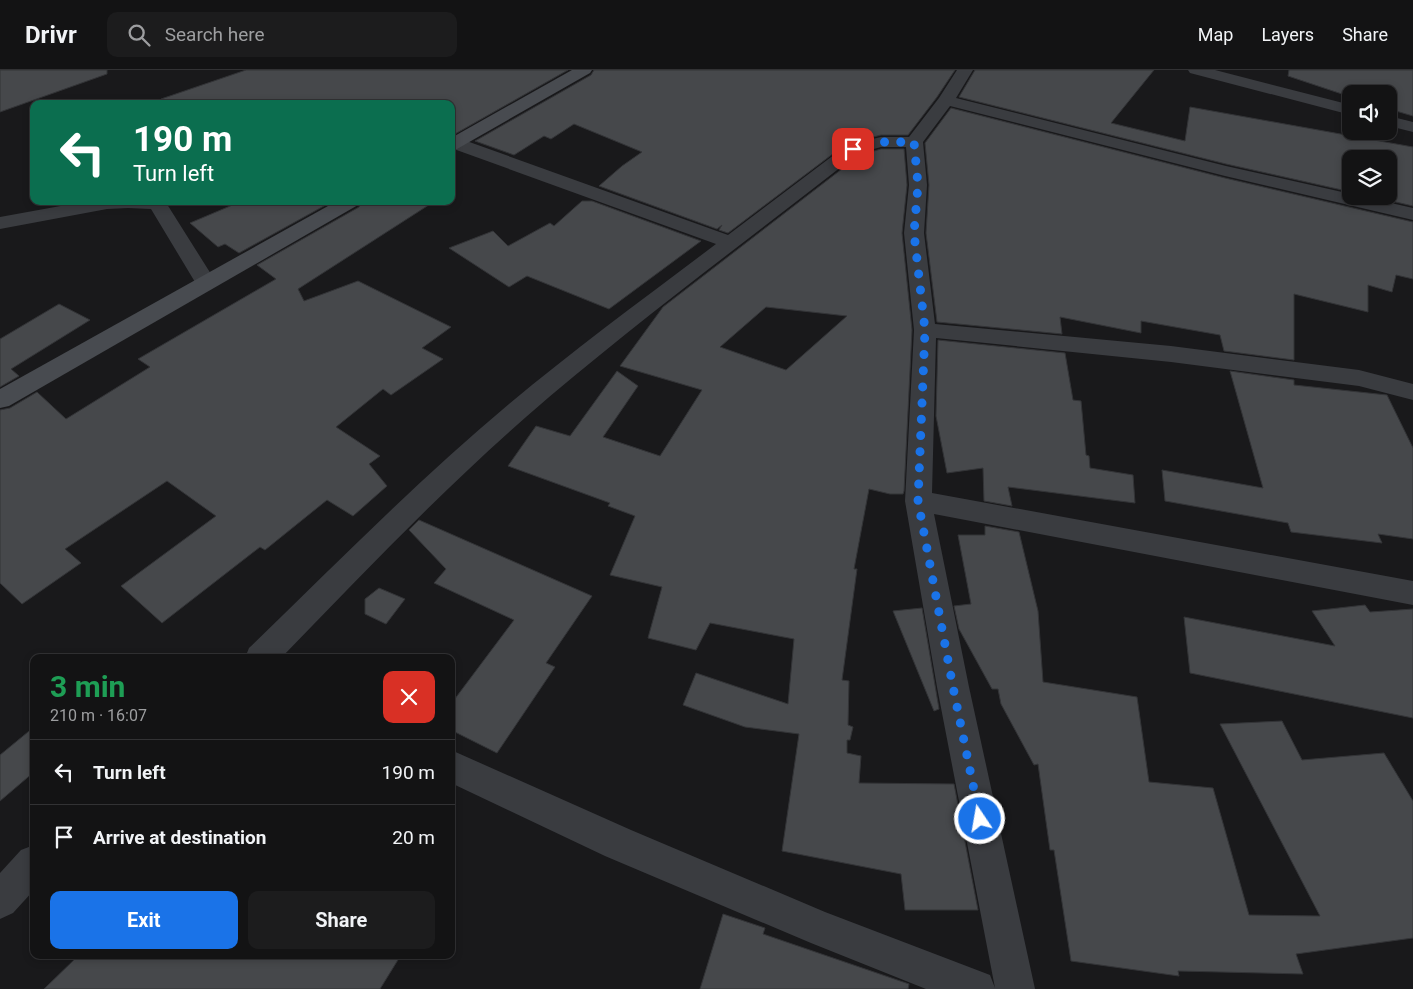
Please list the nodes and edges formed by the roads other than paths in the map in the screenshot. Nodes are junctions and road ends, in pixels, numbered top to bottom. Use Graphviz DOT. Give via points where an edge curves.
graph roads {
  1 [pos="584,70"];
  2 [pos="965,70"];
  3 [pos="1196,70"];
  4 [pos="946,100"];
  5 [pos="1342,108"];
  6 [pos="1397,123"];
  7 [pos="1411,127"];
  8 [pos="914,142"];
  9 [pos="455,143"];
  10 [pos="455,145"];
  11 [pos="98,205"];
  12 [pos="158,205"];
  13 [pos="344,205"];
  14 [pos="1413,214"];
  15 [pos="0,223"];
  16 [pos="729,242"];
  17 [pos="205,282"];
  18 [pos="925,330"];
  19 [pos="1413,392"];
  20 [pos="0,400"];
  21 [pos="918,501"];
  22 [pos="1413,593"];
  23 [pos="264,654"];
  24 [pos="455,768"];
  25 [pos="30,867"];
  26 [pos="0,900"];
  27 [pos="976,989"];
  28 [pos="1015,989"];
  1 -- 9 [label="street"];
  2 -- 4 [label="street"];
  3 -- 5 [label="street"];
  4 -- 8 [label="street"];
  4 -- 14 [label="street" via="1225,171"];
  6 -- 7 [label="street"];
  8 -- 16 [label="street" via="881,142 853,149"];
  8 -- 18 [label="street" via="918,185 914,233"];
  10 -- 16 [label="street"];
  11 -- 15 [label="street"];
  12 -- 17 [label="street"];
  13 -- 17 [label="street"];
  16 -- 23 [label="street" via="517,410"];
  17 -- 20 [label="street"];
  18 -- 19 [label="street" via="1171,354 1359,378"];
  18 -- 21 [label="street"];
  21 -- 22 [label="street"];
  21 -- 28 [label="street"];
  24 -- 27 [label="street" via="618,843 824,930"];
  25 -- 26 [label="street"];
}
